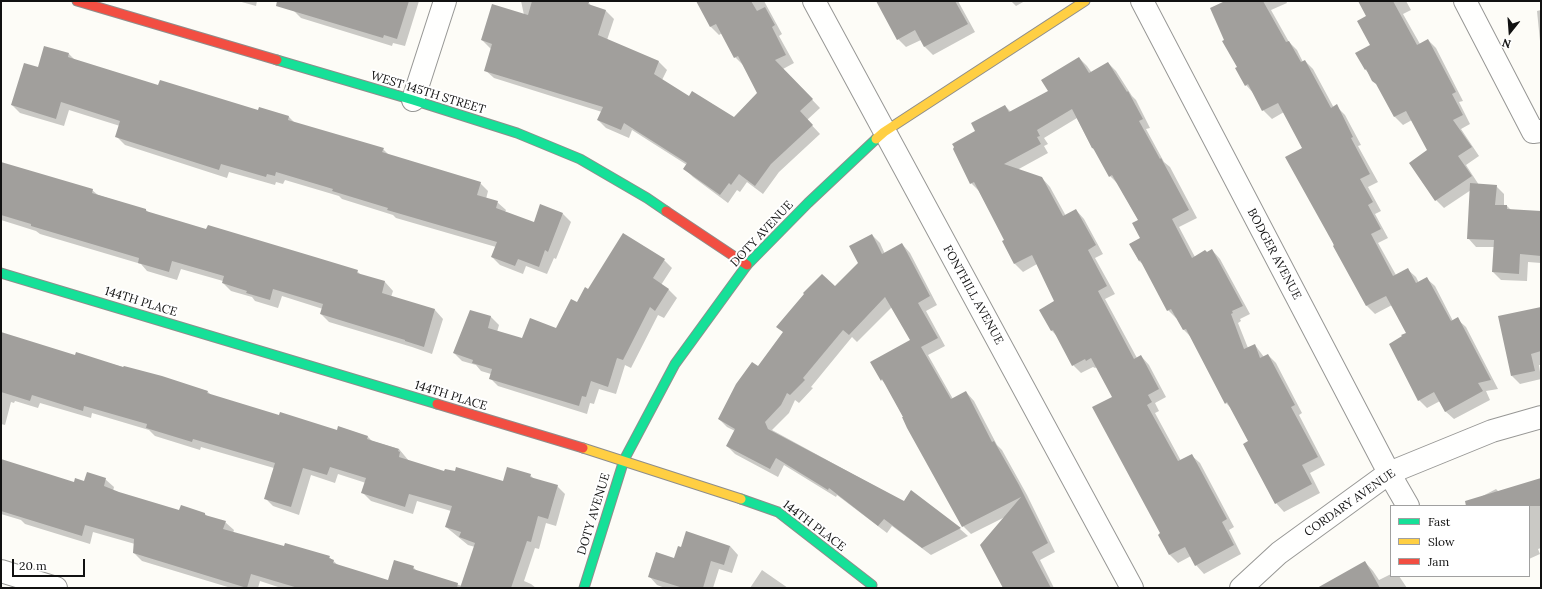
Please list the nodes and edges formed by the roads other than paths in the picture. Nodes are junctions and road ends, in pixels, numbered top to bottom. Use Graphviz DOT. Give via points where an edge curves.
graph roads {
  1 [pos="77,1"];
  2 [pos="445,1"];
  3 [pos="814,1"];
  4 [pos="1085,1"];
  5 [pos="1142,1"];
  6 [pos="1465,1"];
  7 [pos="413,100"];
  8 [pos="1541,131"];
  9 [pos="884,132"];
  10 [pos="747,266"];
  11 [pos="1,273"];
  12 [pos="1541,417"];
  13 [pos="624,460"];
  14 [pos="1389,473"];
  15 [pos="1407,505"];
  16 [pos="1,571"];
  17 [pos="872,586"];
  18 [pos="56,588"];
  19 [pos="584,588"];
  20 [pos="1132,588"];
  21 [pos="1241,588"];
  1 -- 7 [label="street, WEST 145TH STREET"];
  2 -- 7 [label="street"];
  3 -- 9 [label="street, FONTHILL AVENUE"];
  4 -- 9 [label="street, DOTY AVENUE"];
  5 -- 14 [label="street, BODGER AVENUE"];
  6 -- 8 [label="street" via="1533,132"];
  7 -- 10 [label="street, WEST 145TH STREET" via="518,133 580,159 647,198"];
  9 -- 10 [label="street, DOTY AVENUE" via="808,203"];
  9 -- 20 [label="street, FONTHILL AVENUE"];
  10 -- 13 [label="street, DOTY AVENUE" via="675,364"];
  11 -- 13 [label="street, 144TH PLACE"];
  12 -- 14 [label="street, CORDARY AVENUE" via="1492,431"];
  13 -- 17 [label="street, 144TH PLACE" via="778,512"];
  13 -- 19 [label="street, DOTY AVENUE"];
  14 -- 15 [label="street, BODGER AVENUE"];
  14 -- 21 [label="street, CORDARY AVENUE" via="1279,553"];
  16 -- 18 [label="street"];
}
